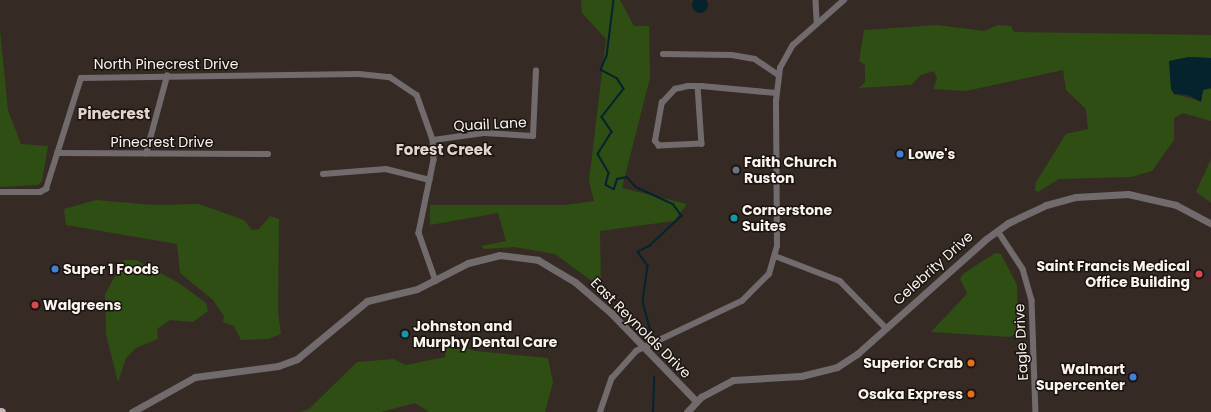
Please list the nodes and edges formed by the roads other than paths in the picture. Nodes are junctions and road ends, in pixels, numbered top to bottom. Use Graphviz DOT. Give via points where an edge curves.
graph roads {
  1 [pos="816,0"];
  2 [pos="844,0"];
  3 [pos="817,22"];
  4 [pos="663,54"];
  5 [pos="536,71"];
  6 [pos="779,75"];
  7 [pos="166,76"];
  8 [pos="698,86"];
  9 [pos="777,93"];
  10 [pos="433,140"];
  11 [pos="57,153"];
  12 [pos="146,154"];
  13 [pos="268,154"];
  14 [pos="323,174"];
  15 [pos="430,180"];
  16 [pos="0,192"];
  17 [pos="1211,224"];
  18 [pos="998,231"];
  19 [pos="775,256"];
  20 [pos="436,281"];
  21 [pos="886,328"];
  22 [pos="643,346"];
  23 [pos="696,401"];
  24 [pos="132,412"];
  25 [pos="600,412"];
  26 [pos="687,412"];
  27 [pos="1036,412"];
  1 -- 3 [label="street"];
  2 -- 3 [label="street"];
  3 -- 6 [label="street" via="785,56"];
  4 -- 6 [label="street" via="732,55 755,59"];
  5 -- 10 [label="street, Quail Lane" via="533,136 490,133"];
  6 -- 9 [label="street"];
  7 -- 10 [label="street, North Pinecrest Drive" via="359,74 395,79 417,94"];
  7 -- 11 [label="street, North Pinecrest Drive" via="81,78"];
  7 -- 12 [label="street"];
  8 -- 8 [label="street" via="675,89 664,97 656,133 659,146 702,144"];
  8 -- 9 [label="street"];
  9 -- 19 [label="street"];
  10 -- 15 [label="street, North Pinecrest Drive" via="434,160"];
  11 -- 12 [label="street, Pinecrest Drive"];
  11 -- 16 [label="street, North Pinecrest Drive" via="44,191"];
  12 -- 13 [label="street, Pinecrest Drive"];
  14 -- 15 [label="street" via="386,169"];
  15 -- 20 [label="street, North Pinecrest Drive" via="419,233"];
  17 -- 18 [label="street, Celebrity Drive" via="1176,205 1154,199 1103,194 1046,205"];
  18 -- 21 [label="street, Celebrity Drive"];
  18 -- 27 [label="street, Eagle Drive" via="1022,269 1032,300"];
  19 -- 21 [label="street" via="818,270 840,281"];
  19 -- 22 [label="street" via="762,285 742,301"];
  20 -- 22 [label="street, East Reynolds Drive" via="483,257 517,256 538,260 557,269 592,294"];
  20 -- 24 [label="street, East Reynolds Drive" via="367,301 297,359 278,366 195,377"];
  21 -- 23 [label="street, Celebrity Drive" via="837,367 801,376 733,380"];
  22 -- 23 [label="street, East Reynolds Drive"];
  22 -- 25 [label="street" via="612,378"];
  23 -- 26 [label="street, Celebrity Drive"];
}
